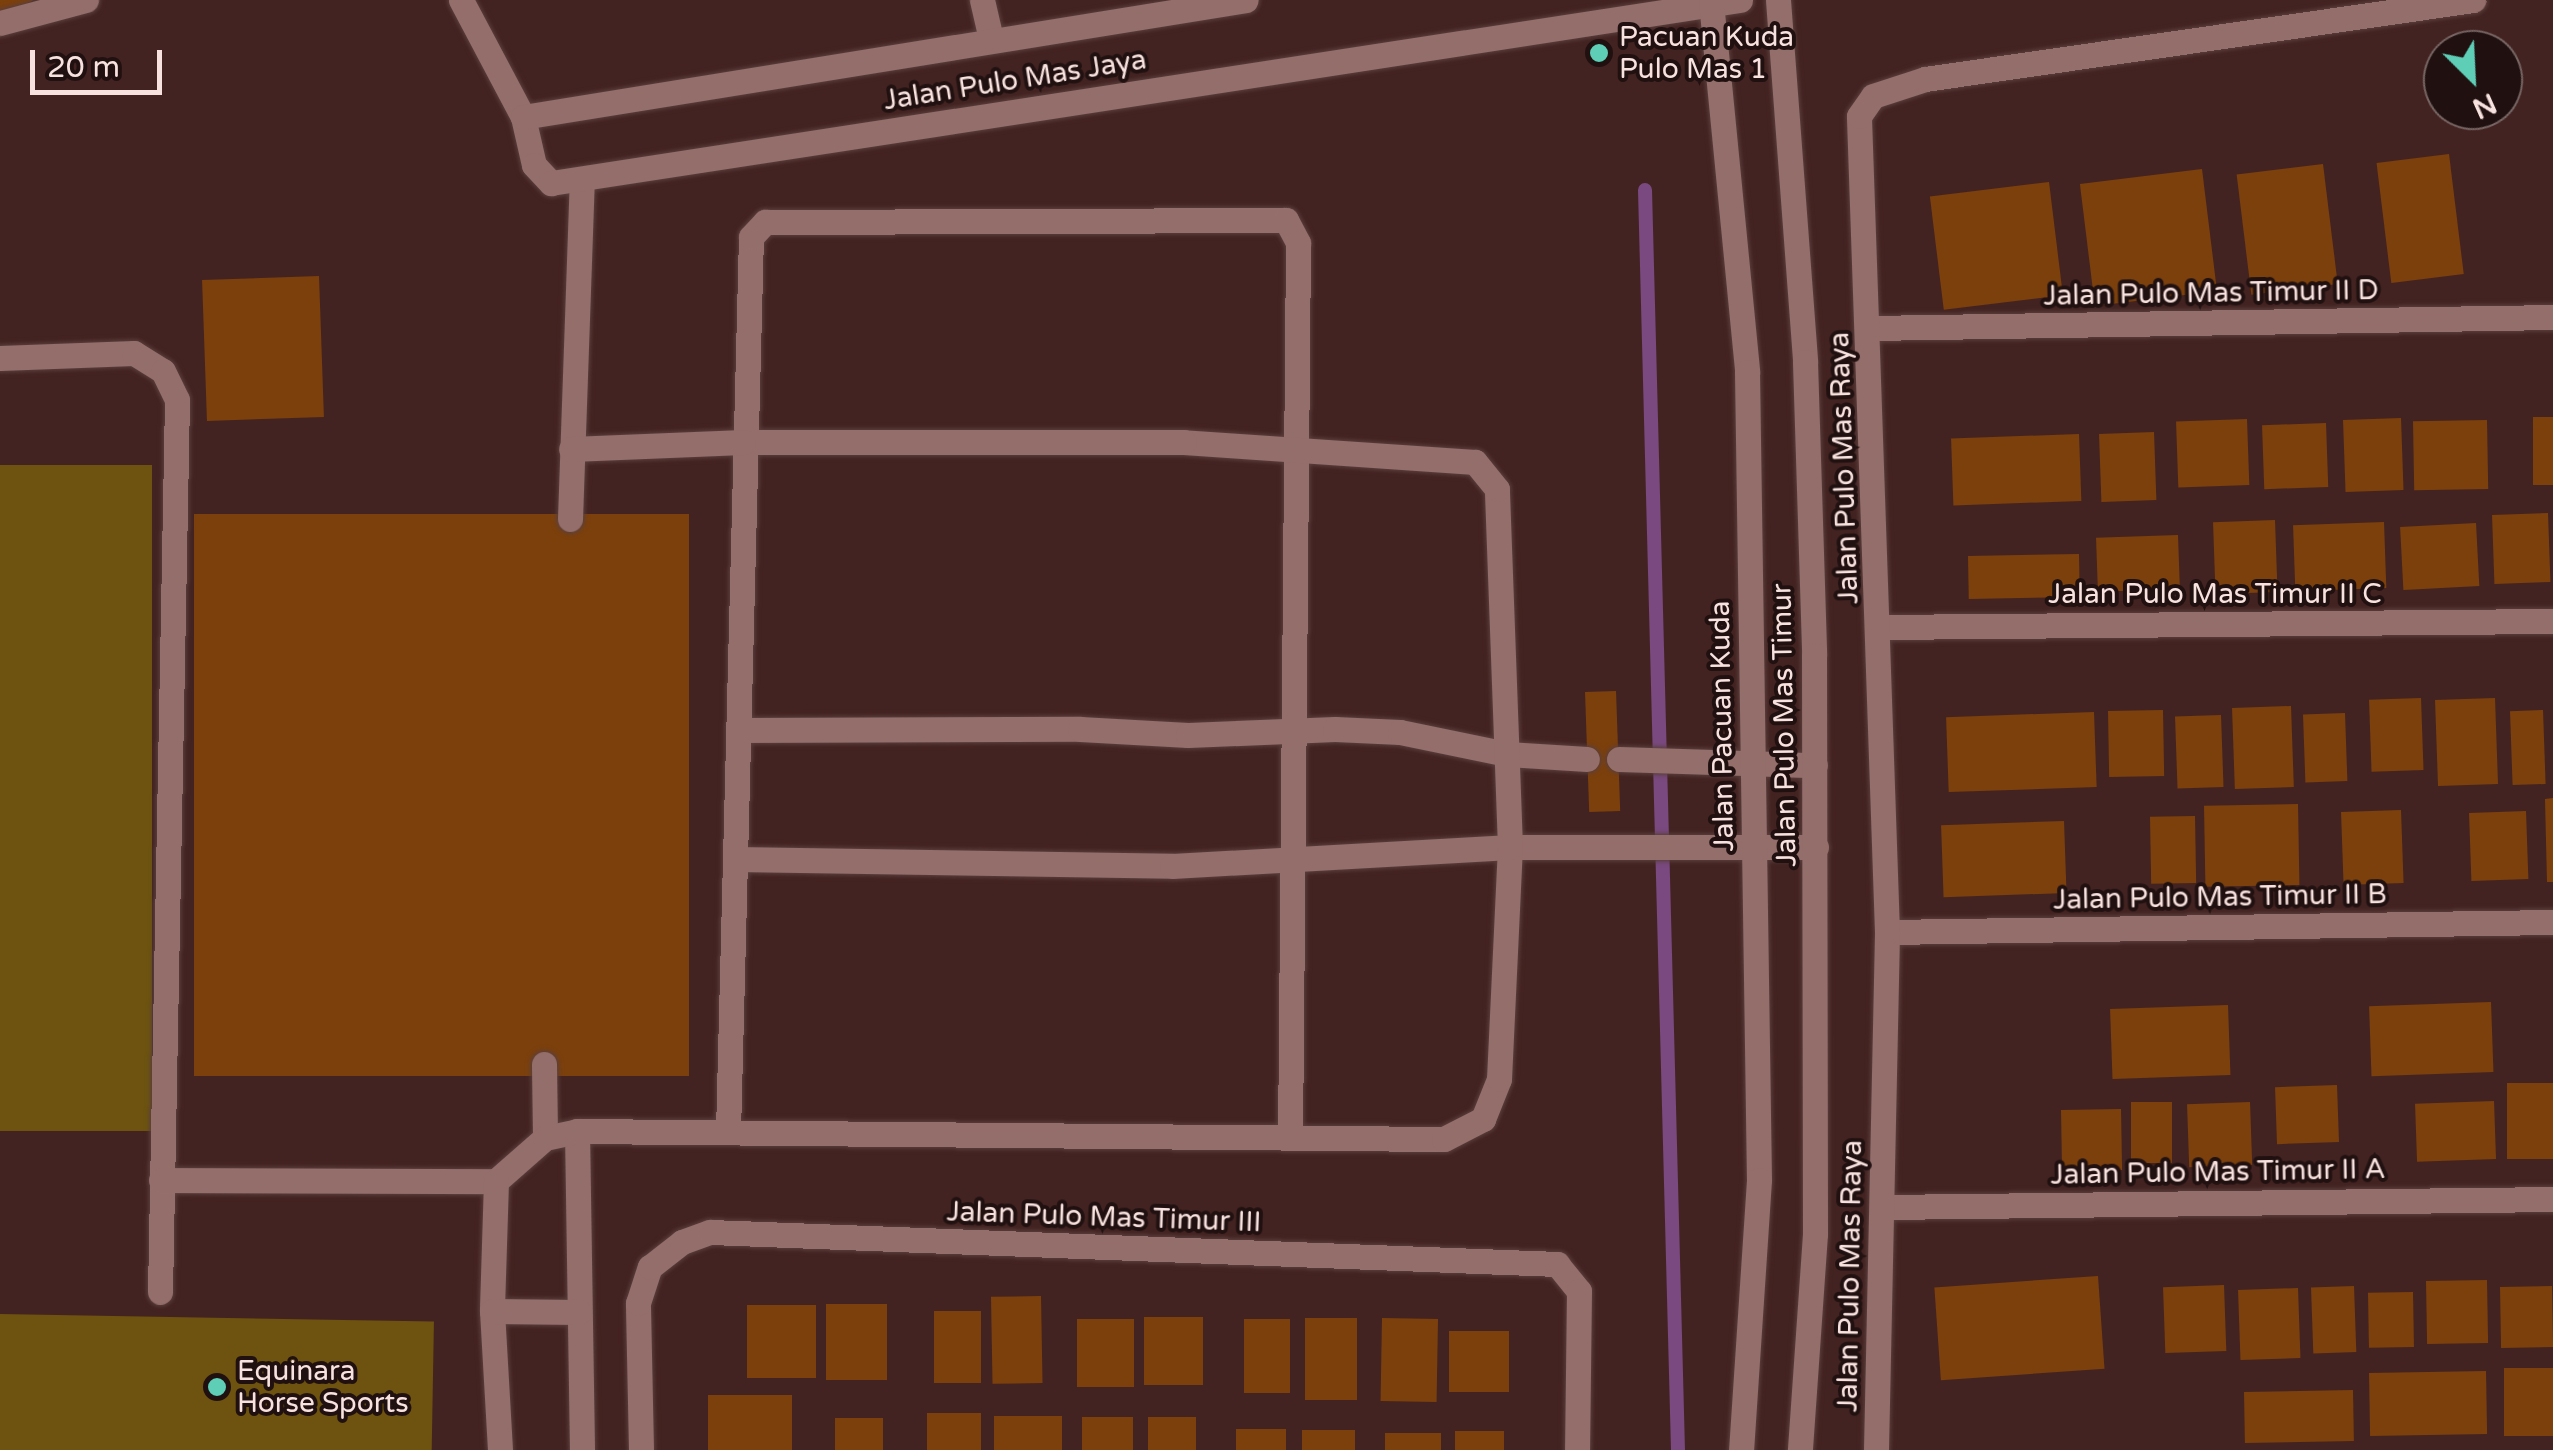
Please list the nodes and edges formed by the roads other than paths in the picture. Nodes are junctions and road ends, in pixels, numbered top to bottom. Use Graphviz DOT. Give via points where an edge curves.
graph roads {
  1 [pos="86,0"];
  2 [pos="461,0"];
  3 [pos="982,0"];
  4 [pos="1246,0"];
  5 [pos="1740,0"];
  6 [pos="1778,0"];
  7 [pos="2473,0"];
  8 [pos="1711,2"];
  9 [pos="0,23"];
  10 [pos="990,39"];
  11 [pos="524,117"];
  12 [pos="582,183"];
  13 [pos="2553,317"];
  14 [pos="1870,328"];
  15 [pos="0,358"];
  16 [pos="743,442"];
  17 [pos="1298,447"];
  18 [pos="570,449"];
  19 [pos="570,520"];
  20 [pos="2553,621"];
  21 [pos="1878,626"];
  22 [pos="738,730"];
  23 [pos="1291,732"];
  24 [pos="1507,754"];
  25 [pos="1579,758"];
  26 [pos="1619,759"];
  27 [pos="1752,762"];
  28 [pos="1816,765"];
  29 [pos="1510,847"];
  30 [pos="1754,848"];
  31 [pos="1816,848"];
  32 [pos="735,859"];
  33 [pos="1290,859"];
  34 [pos="2553,922"];
  35 [pos="1887,932"];
  36 [pos="544,1064"];
  37 [pos="577,1131"];
  38 [pos="728,1132"];
  39 [pos="545,1138"];
  40 [pos="1290,1138"];
  41 [pos="161,1180"];
  42 [pos="496,1180"];
  43 [pos="2553,1199"];
  44 [pos="1883,1207"];
  45 [pos="160,1292"];
  46 [pos="492,1311"];
  47 [pos="579,1312"];
  48 [pos="500,1450"];
  49 [pos="582,1450"];
  50 [pos="642,1450"];
  51 [pos="1578,1450"];
  52 [pos="1741,1450"];
  53 [pos="1800,1450"];
  54 [pos="1876,1450"];
  1 -- 9 [label="street"];
  2 -- 11 [label="street, Jalan Pulo Mas Jaya"];
  3 -- 10 [label="street"];
  4 -- 10 [label="street, Jalan Pulo Mas Jaya"];
  5 -- 8 [label="street, Jalan Pulo Mas Jaya"];
  6 -- 28 [label="street, Jalan Pulo Mas Timur" via="1805,362"];
  7 -- 14 [label="street, Jalan Pulo Mas Raya" via="1925,79 1873,96 1859,116"];
  8 -- 12 [label="street, Jalan Pulo Mas Jaya"];
  8 -- 27 [label="street, Jalan Pacuan Kuda" via="1747,372"];
  10 -- 11 [label="street, Jalan Pulo Mas Jaya"];
  11 -- 12 [label="street, Jalan Pulo Mas Jaya" via="540,176 550,183"];
  12 -- 18 [label="street"];
  13 -- 14 [label="street, Jalan Pulo Mas Timur II D"];
  14 -- 21 [label="street, Jalan Pulo Mas Raya"];
  15 -- 41 [label="street" via="134,354 163,371 177,400"];
  16 -- 17 [label="street"];
  16 -- 17 [label="street" via="751,237 765,222 1286,220 1298,242"];
  16 -- 18 [label="street"];
  16 -- 22 [label="street"];
  17 -- 23 [label="street"];
  17 -- 24 [label="street" via="1474,462 1490,474 1497,489"];
  18 -- 19 [label="street"];
  20 -- 21 [label="street, Jalan Pulo Mas Timur II C"];
  21 -- 35 [label="street, Jalan Pulo Mas Raya"];
  22 -- 23 [label="street"];
  22 -- 32 [label="street"];
  23 -- 24 [label="street" via="1400,732"];
  23 -- 33 [label="street"];
  24 -- 25 [label="street"];
  24 -- 29 [label="street"];
  26 -- 27 [label="street"];
  27 -- 28 [label="street"];
  27 -- 30 [label="street, Jalan Pacuan Kuda"];
  28 -- 31 [label="street, Jalan Pulo Mas Timur"];
  29 -- 30 [label="street"];
  29 -- 33 [label="street"];
  29 -- 40 [label="street" via="1499,1079 1484,1119 1444,1139"];
  30 -- 31 [label="street"];
  30 -- 52 [label="street, Jalan Pacuan Kuda" via="1759,1180"];
  31 -- 53 [label="street, Jalan Pulo Mas Timur" via="1815,1234"];
  32 -- 33 [label="street" via="1172,866"];
  32 -- 38 [label="street"];
  33 -- 40 [label="street"];
  34 -- 35 [label="street, Jalan Pulo Mas Timur II B"];
  35 -- 44 [label="street, Jalan Pulo Mas Raya"];
  36 -- 39 [label="street"];
  37 -- 38 [label="street"];
  37 -- 39 [label="street"];
  37 -- 47 [label="street"];
  38 -- 40 [label="street"];
  39 -- 42 [label="street"];
  41 -- 42 [label="street"];
  41 -- 45 [label="street"];
  42 -- 46 [label="street"];
  43 -- 44 [label="street, Jalan Pulo Mas Timur II A"];
  44 -- 54 [label="street, Jalan Pulo Mas Raya"];
  46 -- 47 [label="street"];
  46 -- 48 [label="street"];
  47 -- 49 [label="street"];
  50 -- 51 [label="street, Jalan Pulo Mas Timur III" via="638,1304 650,1267 682,1242 710,1232 1557,1264 1579,1291"];
}
